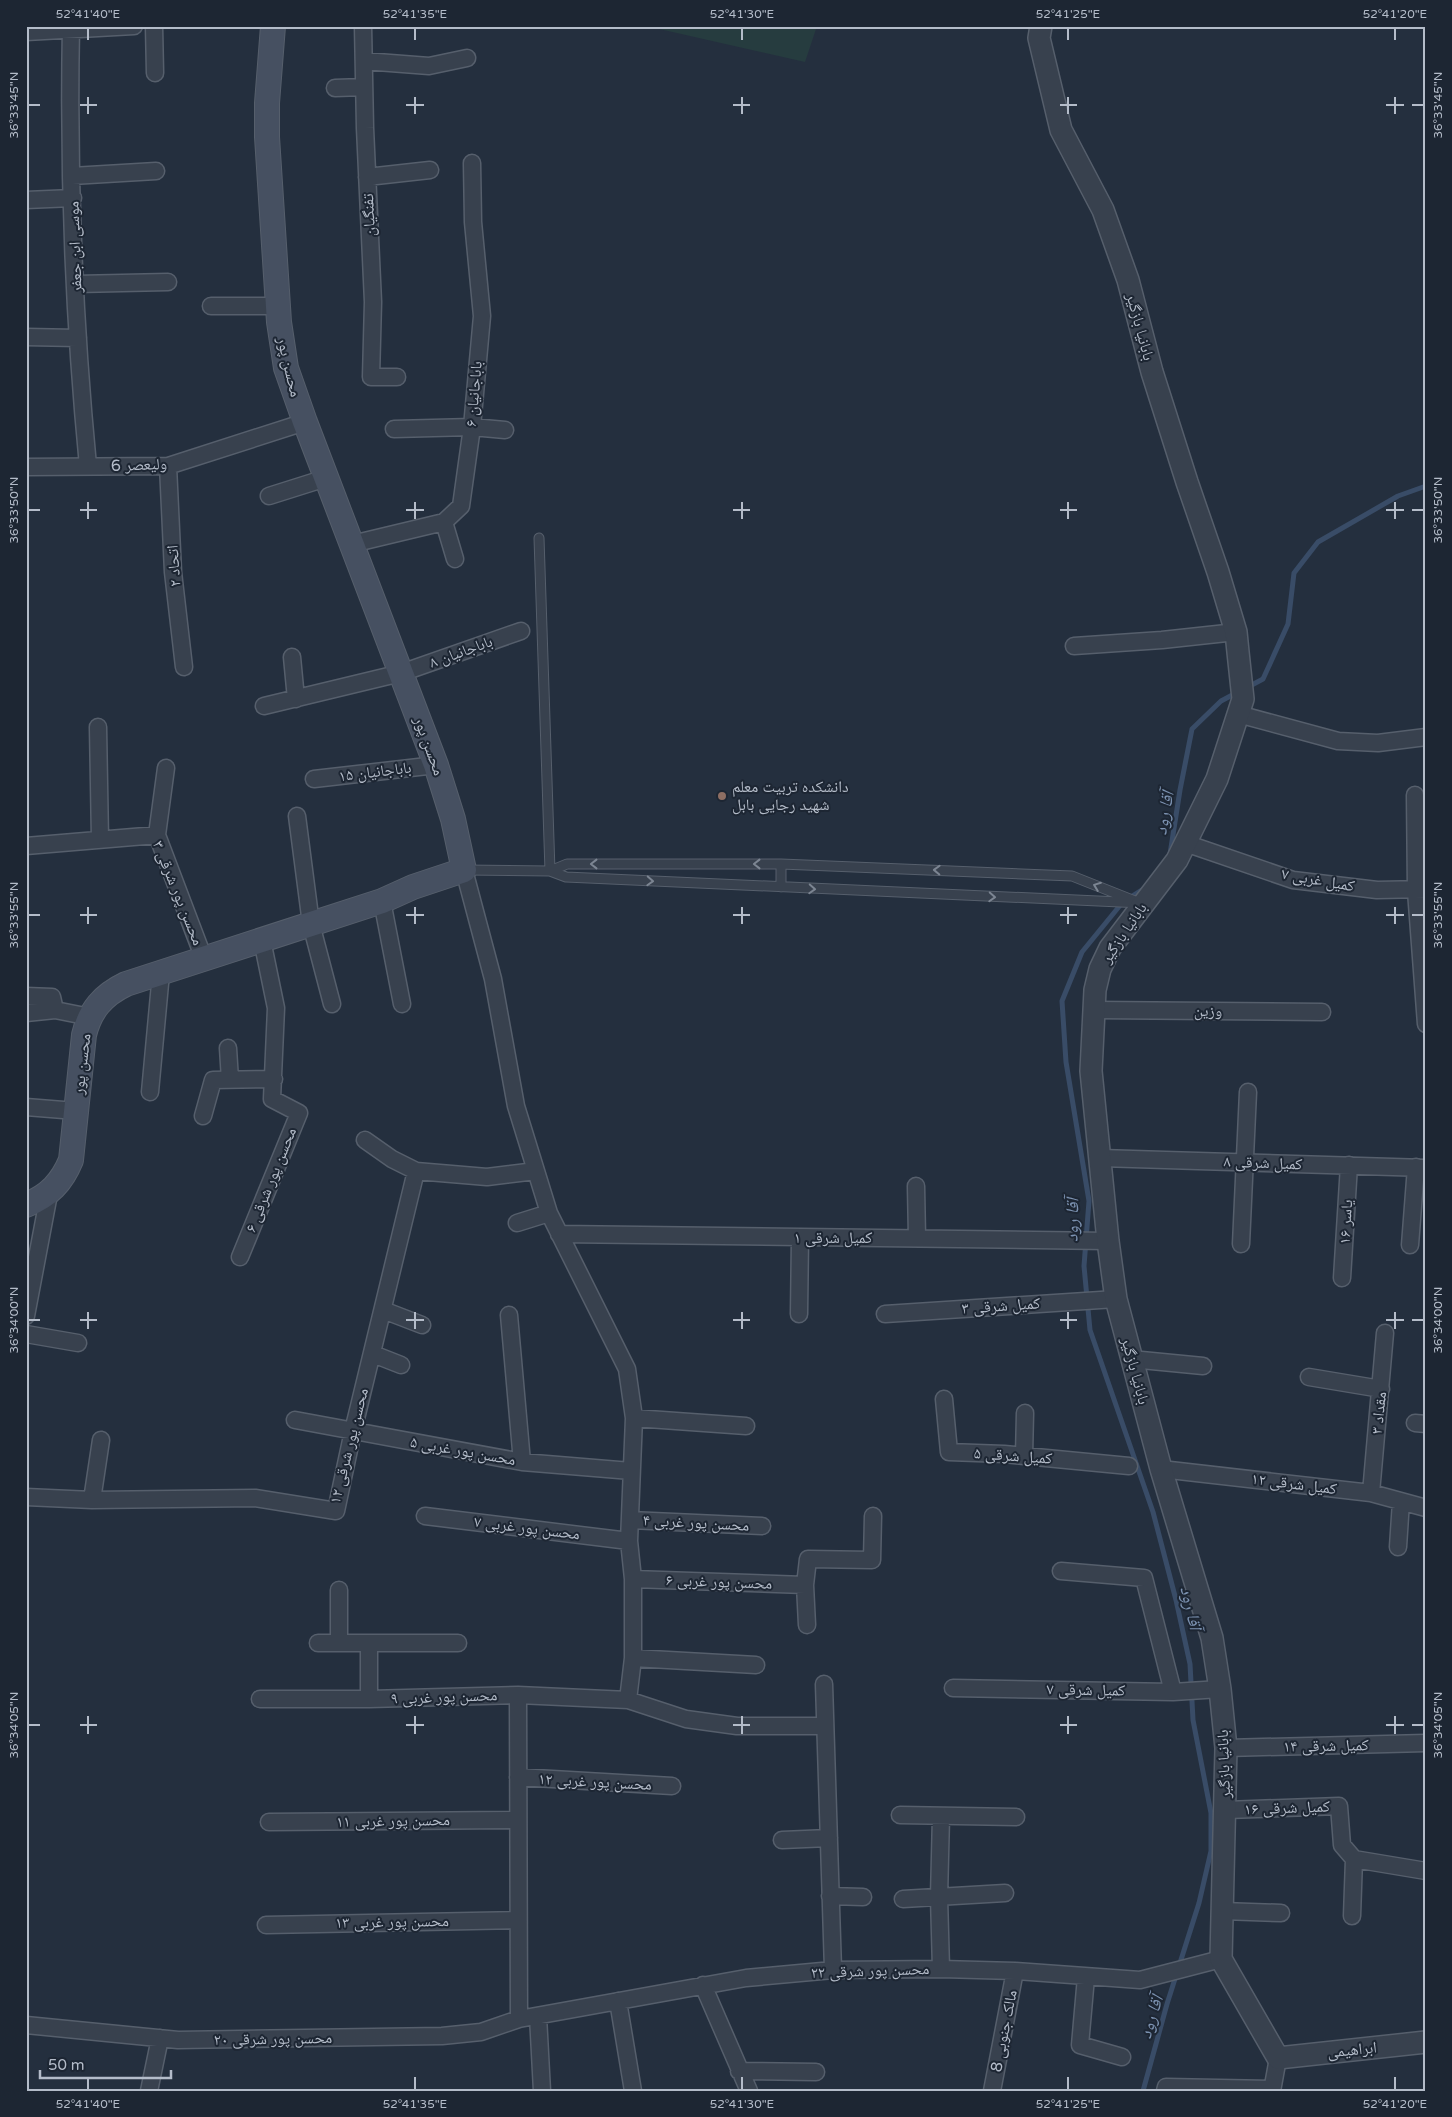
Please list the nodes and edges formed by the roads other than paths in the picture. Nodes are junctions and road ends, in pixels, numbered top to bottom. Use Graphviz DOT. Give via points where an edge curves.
graph roads {
  1 [pos="134,26"];
  2 [pos="154,26"];
  3 [pos="272,26"];
  4 [pos="363,26"];
  5 [pos="1041,26"];
  6 [pos="71,28"];
  7 [pos="26,32"];
  8 [pos="467,58"];
  9 [pos="364,61"];
  10 [pos="155,73"];
  11 [pos="364,87"];
  12 [pos="335,88"];
  13 [pos="472,163"];
  14 [pos="430,170"];
  15 [pos="156,171"];
  16 [pos="72,176"];
  17 [pos="367,177"];
  18 [pos="73,198"];
  19 [pos="26,200"];
  20 [pos="168,282"];
  21 [pos="76,284"];
  22 [pos="211,306"];
  23 [pos="278,306"];
  24 [pos="26,337"];
  25 [pos="78,338"];
  26 [pos="398,377"];
  27 [pos="304,422"];
  28 [pos="472,427"];
  29 [pos="394,429"];
  30 [pos="505,430"];
  31 [pos="88,466"];
  32 [pos="168,466"];
  33 [pos="26,467"];
  34 [pos="326,478"];
  35 [pos="269,496"];
  36 [pos="444,522"];
  37 [pos="539,538"];
  38 [pos="352,544"];
  39 [pos="455,558"];
  40 [pos="521,631"];
  41 [pos="1237,642"];
  42 [pos="1074,646"];
  43 [pos="292,657"];
  44 [pos="184,667"];
  45 [pos="401,673"];
  46 [pos="296,699"];
  47 [pos="264,706"];
  48 [pos="1241,707"];
  49 [pos="98,727"];
  50 [pos="1426,737"];
  51 [pos="436,765"];
  52 [pos="166,768"];
  53 [pos="314,779"];
  54 [pos="1415,795"];
  55 [pos="297,816"];
  56 [pos="157,835"];
  57 [pos="100,840"];
  58 [pos="1185,843"];
  59 [pos="26,846"];
  60 [pos="781,864"];
  61 [pos="464,870"];
  62 [pos="550,871"];
  63 [pos="781,887"];
  64 [pos="1421,890"];
  65 [pos="382,901"];
  66 [pos="1142,904"];
  67 [pos="311,924"];
  68 [pos="262,940"];
  69 [pos="204,959"];
  70 [pos="161,972"];
  71 [pos="26,996"];
  72 [pos="332,1004"];
  73 [pos="402,1004"];
  74 [pos="55,1010"];
  75 [pos="1094,1010"];
  76 [pos="1322,1012"];
  77 [pos="26,1013"];
  78 [pos="90,1017"];
  79 [pos="1426,1024"];
  80 [pos="228,1048"];
  81 [pos="274,1079"];
  82 [pos="230,1080"];
  83 [pos="150,1092"];
  84 [pos="1248,1092"];
  85 [pos="26,1107"];
  86 [pos="76,1111"];
  87 [pos="203,1116"];
  88 [pos="366,1140"];
  89 [pos="1100,1158"];
  90 [pos="1244,1162"];
  91 [pos="1349,1165"];
  92 [pos="1421,1167"];
  93 [pos="416,1171"];
  94 [pos="536,1171"];
  95 [pos="916,1186"];
  96 [pos="49,1194"];
  97 [pos="26,1205"];
  98 [pos="549,1213"];
  99 [pos="517,1223"];
  100 [pos="558,1234"];
  101 [pos="800,1238"];
  102 [pos="917,1238"];
  103 [pos="1108,1241"];
  104 [pos="1241,1244"];
  105 [pos="1410,1246"];
  106 [pos="240,1257"];
  107 [pos="1342,1278"];
  108 [pos="1116,1299"];
  109 [pos="383,1310"];
  110 [pos="799,1314"];
  111 [pos="886,1314"];
  112 [pos="509,1315"];
  113 [pos="26,1316"];
  114 [pos="422,1325"];
  115 [pos="1385,1333"];
  116 [pos="26,1334"];
  117 [pos="78,1343"];
  118 [pos="373,1354"];
  119 [pos="1131,1359"];
  120 [pos="402,1365"];
  121 [pos="1203,1366"];
  122 [pos="1309,1377"];
  123 [pos="1381,1389"];
  124 [pos="944,1399"];
  125 [pos="1025,1413"];
  126 [pos="634,1418"];
  127 [pos="295,1420"];
  128 [pos="746,1426"];
  129 [pos="353,1431"];
  130 [pos="101,1440"];
  131 [pos="1024,1456"];
  132 [pos="522,1462"];
  133 [pos="1129,1466"];
  134 [pos="1161,1469"];
  135 [pos="631,1471"];
  136 [pos="1371,1493"];
  137 [pos="26,1497"];
  138 [pos="92,1500"];
  139 [pos="1401,1500"];
  140 [pos="1426,1508"];
  141 [pos="425,1516"];
  142 [pos="874,1516"];
  143 [pos="630,1520"];
  144 [pos="762,1526"];
  145 [pos="629,1541"];
  146 [pos="1398,1547"];
  147 [pos="1061,1571"];
  148 [pos="633,1579"];
  149 [pos="805,1584"];
  150 [pos="339,1590"];
  151 [pos="807,1625"];
  152 [pos="318,1642"];
  153 [pos="339,1642"];
  154 [pos="368,1642"];
  155 [pos="458,1642"];
  156 [pos="633,1658"];
  157 [pos="756,1665"];
  158 [pos="824,1684"];
  159 [pos="953,1688"];
  160 [pos="1195,1691"];
  161 [pos="518,1695"];
  162 [pos="260,1699"];
  163 [pos="368,1699"];
  164 [pos="628,1700"];
  165 [pos="826,1726"];
  166 [pos="1426,1743"];
  167 [pos="1226,1748"];
  168 [pos="518,1777"];
  169 [pos="672,1786"];
  170 [pos="1226,1810"];
  171 [pos="900,1815"];
  172 [pos="940,1816"];
  173 [pos="1016,1817"];
  174 [pos="518,1820"];
  175 [pos="269,1822"];
  176 [pos="829,1838"];
  177 [pos="782,1840"];
  178 [pos="1354,1859"];
  179 [pos="1426,1871"];
  180 [pos="1005,1893"];
  181 [pos="830,1896"];
  182 [pos="863,1897"];
  183 [pos="939,1897"];
  184 [pos="903,1899"];
  185 [pos="1222,1911"];
  186 [pos="1281,1912"];
  187 [pos="1352,1916"];
  188 [pos="518,1920"];
  189 [pos="266,1925"];
  190 [pos="1221,1959"];
  191 [pos="941,1969"];
  192 [pos="833,1970"];
  193 [pos="1015,1971"];
  194 [pos="1086,1977"];
  195 [pos="703,1985"];
  196 [pos="618,2001"];
  197 [pos="538,2016"];
  198 [pos="519,2019"];
  199 [pos="26,2025"];
  200 [pos="160,2038"];
  201 [pos="1426,2042"];
  202 [pos="1122,2057"];
  203 [pos="1278,2058"];
  204 [pos="739,2071"];
  205 [pos="816,2072"];
  206 [pos="1272,2090"];
  207 [pos="149,2091"];
  208 [pos="542,2091"];
  209 [pos="633,2091"];
  210 [pos="749,2091"];
  211 [pos="992,2091"];
  212 [pos="1165,2091"];
  1 -- 6 [label="street"];
  2 -- 10 [label="street"];
  3 -- 23 [label="main road, محسن پور" via="267,137"];
  4 -- 9 [label="street, تفنگیان"];
  5 -- 41 [label="street, بابانیا بازگیر" via="1039,38 1061,130 1102,210 1128,280 1152,372 1218,572"];
  6 -- 7 [label="street"];
  6 -- 16 [label="street, موسی ابن جعفر"];
  8 -- 9 [label="street" via="429,66"];
  9 -- 11 [label="street, تفنگیان"];
  11 -- 12 [label="street"];
  11 -- 17 [label="street, تفنگیان"];
  13 -- 28 [label="street, باباجانیان ۶" via="473,222 482,316"];
  14 -- 17 [label="street"];
  15 -- 16 [label="street"];
  16 -- 18 [label="street, موسی ابن جعفر"];
  17 -- 26 [label="street, تفنگیان" via="374,302 371,377"];
  18 -- 19 [label="street"];
  18 -- 21 [label="street, موسی ابن جعفر"];
  20 -- 21 [label="street"];
  21 -- 25 [label="street, موسی ابن جعفر"];
  22 -- 23 [label="street"];
  23 -- 27 [label="main road, محسن پور" via="286,368"];
  24 -- 25 [label="street"];
  25 -- 31 [label="street, موسی ابن جعفر"];
  27 -- 32 [label="street, ولیعصر 6"];
  27 -- 34 [label="main road, محسن پور"];
  28 -- 29 [label="street"];
  28 -- 30 [label="street"];
  28 -- 36 [label="street, باباجانیان ۶" via="461,506"];
  31 -- 32 [label="street, ولیعصر 6"];
  31 -- 33 [label="street, ولیعصر 6"];
  32 -- 44 [label="street, اتحاد ۲" via="173,572"];
  34 -- 35 [label="street"];
  34 -- 38 [label="main road, محسن پور"];
  36 -- 38 [label="street"];
  36 -- 39 [label="street"];
  37 -- 62 [label="lane"];
  38 -- 45 [label="main road, محسن پور"];
  40 -- 45 [label="street, باباجانیان ۸"];
  41 -- 42 [label="street" via="1162,640"];
  41 -- 48 [label="street, بابانیا بازگیر"];
  43 -- 46 [label="street"];
  45 -- 46 [label="street, باباجانیان ۸"];
  45 -- 51 [label="main road, محسن پور"];
  46 -- 47 [label="street, باباجانیان ۸"];
  48 -- 50 [label="street" via="1338,741 1378,743"];
  48 -- 58 [label="street, بابانیا بازگیر" via="1217,779"];
  49 -- 57 [label="street"];
  51 -- 53 [label="street, باباجانیان ۱۵"];
  51 -- 61 [label="main road, محسن پور" via="457,833"];
  52 -- 56 [label="street"];
  54 -- 64 [label="street"];
  55 -- 67 [label="street"];
  56 -- 57 [label="street, محسن پور شرقی ۳"];
  56 -- 69 [label="street, محسن پور شرقی ۳"];
  57 -- 59 [label="street, محسن پور شرقی ۳"];
  58 -- 64 [label="street, کمیل غربی ۷" via="1293,880 1376,890"];
  58 -- 66 [label="street, بابانیا بازگیر" via="1177,860"];
  60 -- 62 [label="lane, one-way" via="567,864"];
  60 -- 63 [label="lane"];
  66 -- 60 [label="lane, one-way" via="1072,876"];
  61 -- 62 [label="lane"];
  61 -- 65 [label="main road, محسن پور"];
  61 -- 94 [label="street" via="493,979 516,1106"];
  62 -- 63 [label="lane, one-way" via="566,877"];
  63 -- 66 [label="lane, one-way"];
  64 -- 79 [label="street"];
  65 -- 67 [label="main road, محسن پور"];
  65 -- 73 [label="street"];
  66 -- 75 [label="street, بابانیا بازگیر" via="1110,948 1100,969"];
  67 -- 68 [label="main road, محسن پور"];
  67 -- 72 [label="street"];
  68 -- 69 [label="main road, محسن پور"];
  68 -- 81 [label="street, محسن پور شرقی ۶" via="276,1008"];
  69 -- 70 [label="main road, محسن پور"];
  70 -- 78 [label="main road, محسن پور" via="113,990 102,999"];
  70 -- 83 [label="street"];
  71 -- 74 [label="street" via="52,997"];
  74 -- 77 [label="street"];
  74 -- 78 [label="street"];
  75 -- 76 [label="street, وزین"];
  75 -- 89 [label="street, بابانیا بازگیر" via="1091,1070"];
  78 -- 86 [label="main road, محسن پور" via="84,1035"];
  80 -- 82 [label="street"];
  81 -- 82 [label="street"];
  81 -- 106 [label="street, محسن پور شرقی ۶" via="272,1099 299,1113"];
  82 -- 87 [label="street" via="213,1080"];
  84 -- 90 [label="street"];
  85 -- 86 [label="street"];
  86 -- 96 [label="main road, محسن پور" via="71,1160"];
  88 -- 93 [label="street"];
  89 -- 90 [label="street, کمیل شرقی ۸"];
  89 -- 103 [label="street, بابانیا بازگیر"];
  90 -- 91 [label="street, کمیل شرقی ۸"];
  90 -- 104 [label="street"];
  91 -- 92 [label="street, کمیل شرقی ۸"];
  91 -- 107 [label="street, یاسر ۱۶"];
  92 -- 105 [label="street"];
  93 -- 94 [label="street" via="487,1177"];
  93 -- 109 [label="street, محسن پور شرقی ۱۲"];
  94 -- 98 [label="street"];
  95 -- 102 [label="street"];
  96 -- 97 [label="main road, محسن پور"];
  96 -- 113 [label="street"];
  98 -- 99 [label="street"];
  98 -- 100 [label="street"];
  100 -- 101 [label="street, کمیل شرقی ۱"];
  100 -- 126 [label="street" via="628,1369"];
  101 -- 102 [label="street, کمیل شرقی ۱"];
  101 -- 110 [label="street"];
  102 -- 103 [label="street, کمیل شرقی ۱"];
  103 -- 108 [label="street, بابانیا بازگیر"];
  108 -- 111 [label="street, کمیل شرقی ۳"];
  108 -- 119 [label="street, بابانیا بازگیر"];
  109 -- 114 [label="street"];
  109 -- 118 [label="street, محسن پور شرقی ۱۲"];
  112 -- 132 [label="street"];
  115 -- 123 [label="street, مقداد ۳"];
  116 -- 117 [label="street"];
  118 -- 120 [label="street"];
  118 -- 129 [label="street, محسن پور شرقی ۱۲"];
  119 -- 121 [label="street"];
  119 -- 134 [label="street, بابانیا بازگیر"];
  122 -- 123 [label="street"];
  123 -- 136 [label="street, مقداد ۳"];
  124 -- 131 [label="street, کمیل شرقی ۵" via="949,1452"];
  125 -- 131 [label="street"];
  126 -- 128 [label="street"];
  126 -- 135 [label="street"];
  127 -- 129 [label="street, محسن پور غربی ۵"];
  129 -- 132 [label="street, محسن پور غربی ۵"];
  129 -- 138 [label="street, محسن پور شرقی ۱۲" via="336,1511 255,1498"];
  130 -- 138 [label="street"];
  131 -- 133 [label="street, کمیل شرقی ۵"];
  132 -- 135 [label="street, محسن پور غربی ۵"];
  134 -- 136 [label="street, کمیل شرقی ۱۲"];
  134 -- 160 [label="street, بابانیا بازگیر" via="1212,1638"];
  135 -- 143 [label="street"];
  136 -- 139 [label="street, کمیل شرقی ۱۲"];
  137 -- 138 [label="street, محسن پور شرقی ۱۲"];
  139 -- 140 [label="street, کمیل شرقی ۱۲"];
  139 -- 146 [label="street"];
  141 -- 145 [label="street, محسن پور غربی ۷"];
  142 -- 149 [label="street" via="872,1560 808,1560"];
  143 -- 144 [label="street, محسن پور غربی ۴"];
  143 -- 145 [label="street"];
  145 -- 148 [label="street"];
  147 -- 160 [label="street" via="1144,1578"];
  148 -- 149 [label="street, محسن پور غربی ۶"];
  148 -- 156 [label="street"];
  149 -- 151 [label="street"];
  150 -- 153 [label="street"];
  152 -- 153 [label="street"];
  153 -- 154 [label="street"];
  154 -- 155 [label="street"];
  154 -- 163 [label="street"];
  156 -- 157 [label="street"];
  156 -- 164 [label="street"];
  158 -- 165 [label="street"];
  159 -- 160 [label="street, کمیل شرقی ۷"];
  160 -- 167 [label="street, بابانیا بازگیر"];
  161 -- 163 [label="street, محسن پور غربی ۹"];
  161 -- 164 [label="street, محسن پور غربی ۹"];
  161 -- 168 [label="street"];
  162 -- 163 [label="street, محسن پور غربی ۹"];
  164 -- 165 [label="street, محسن پور غربی ۹" via="686,1719 737,1726"];
  165 -- 176 [label="street"];
  166 -- 167 [label="street, کمیل شرقی ۱۴"];
  167 -- 170 [label="street, بابانیا بازگیر"];
  168 -- 169 [label="street, محسن پور غربی ۱۲"];
  168 -- 174 [label="street"];
  170 -- 178 [label="street, کمیل شرقی ۱۶" via="1339,1806 1342,1845"];
  170 -- 185 [label="street, بابانیا بازگیر"];
  171 -- 172 [label="street"];
  172 -- 173 [label="street"];
  172 -- 183 [label="street"];
  174 -- 175 [label="street, محسن پور غربی ۱۱"];
  174 -- 188 [label="street"];
  176 -- 177 [label="street"];
  176 -- 181 [label="street"];
  178 -- 179 [label="street"];
  178 -- 187 [label="street"];
  180 -- 183 [label="street"];
  181 -- 182 [label="street"];
  181 -- 192 [label="street"];
  183 -- 184 [label="street"];
  183 -- 191 [label="street"];
  185 -- 186 [label="street"];
  185 -- 190 [label="street, بابانیا بازگیر"];
  188 -- 189 [label="street, محسن پور غربی ۱۳"];
  188 -- 198 [label="street"];
  190 -- 194 [label="street, محسن پور شرقی ۲۲" via="1140,1980"];
  190 -- 203 [label="street"];
  191 -- 192 [label="street, محسن پور شرقی ۲۲"];
  191 -- 193 [label="street, محسن پور شرقی ۲۲"];
  192 -- 195 [label="street, محسن پور شرقی ۲۲"];
  193 -- 194 [label="street, محسن پور شرقی ۲۲"];
  193 -- 211 [label="street, مالک جنوبی 8"];
  194 -- 202 [label="street" via="1080,2045"];
  195 -- 196 [label="street, محسن پور شرقی ۲۲"];
  195 -- 204 [label="street"];
  196 -- 197 [label="street, محسن پور شرقی ۲۲"];
  196 -- 209 [label="street"];
  197 -- 198 [label="street, محسن پور شرقی ۲۲"];
  197 -- 208 [label="street"];
  198 -- 200 [label="street, محسن پور شرقی ۲۰" via="481,2032 442,2036"];
  199 -- 200 [label="street, محسن پور شرقی ۲۰"];
  200 -- 207 [label="street"];
  201 -- 203 [label="street, ابراهیمی"];
  203 -- 206 [label="street"];
  204 -- 205 [label="street"];
  204 -- 210 [label="street"];
  206 -- 212 [label="street" via="1166,2088"];
}
